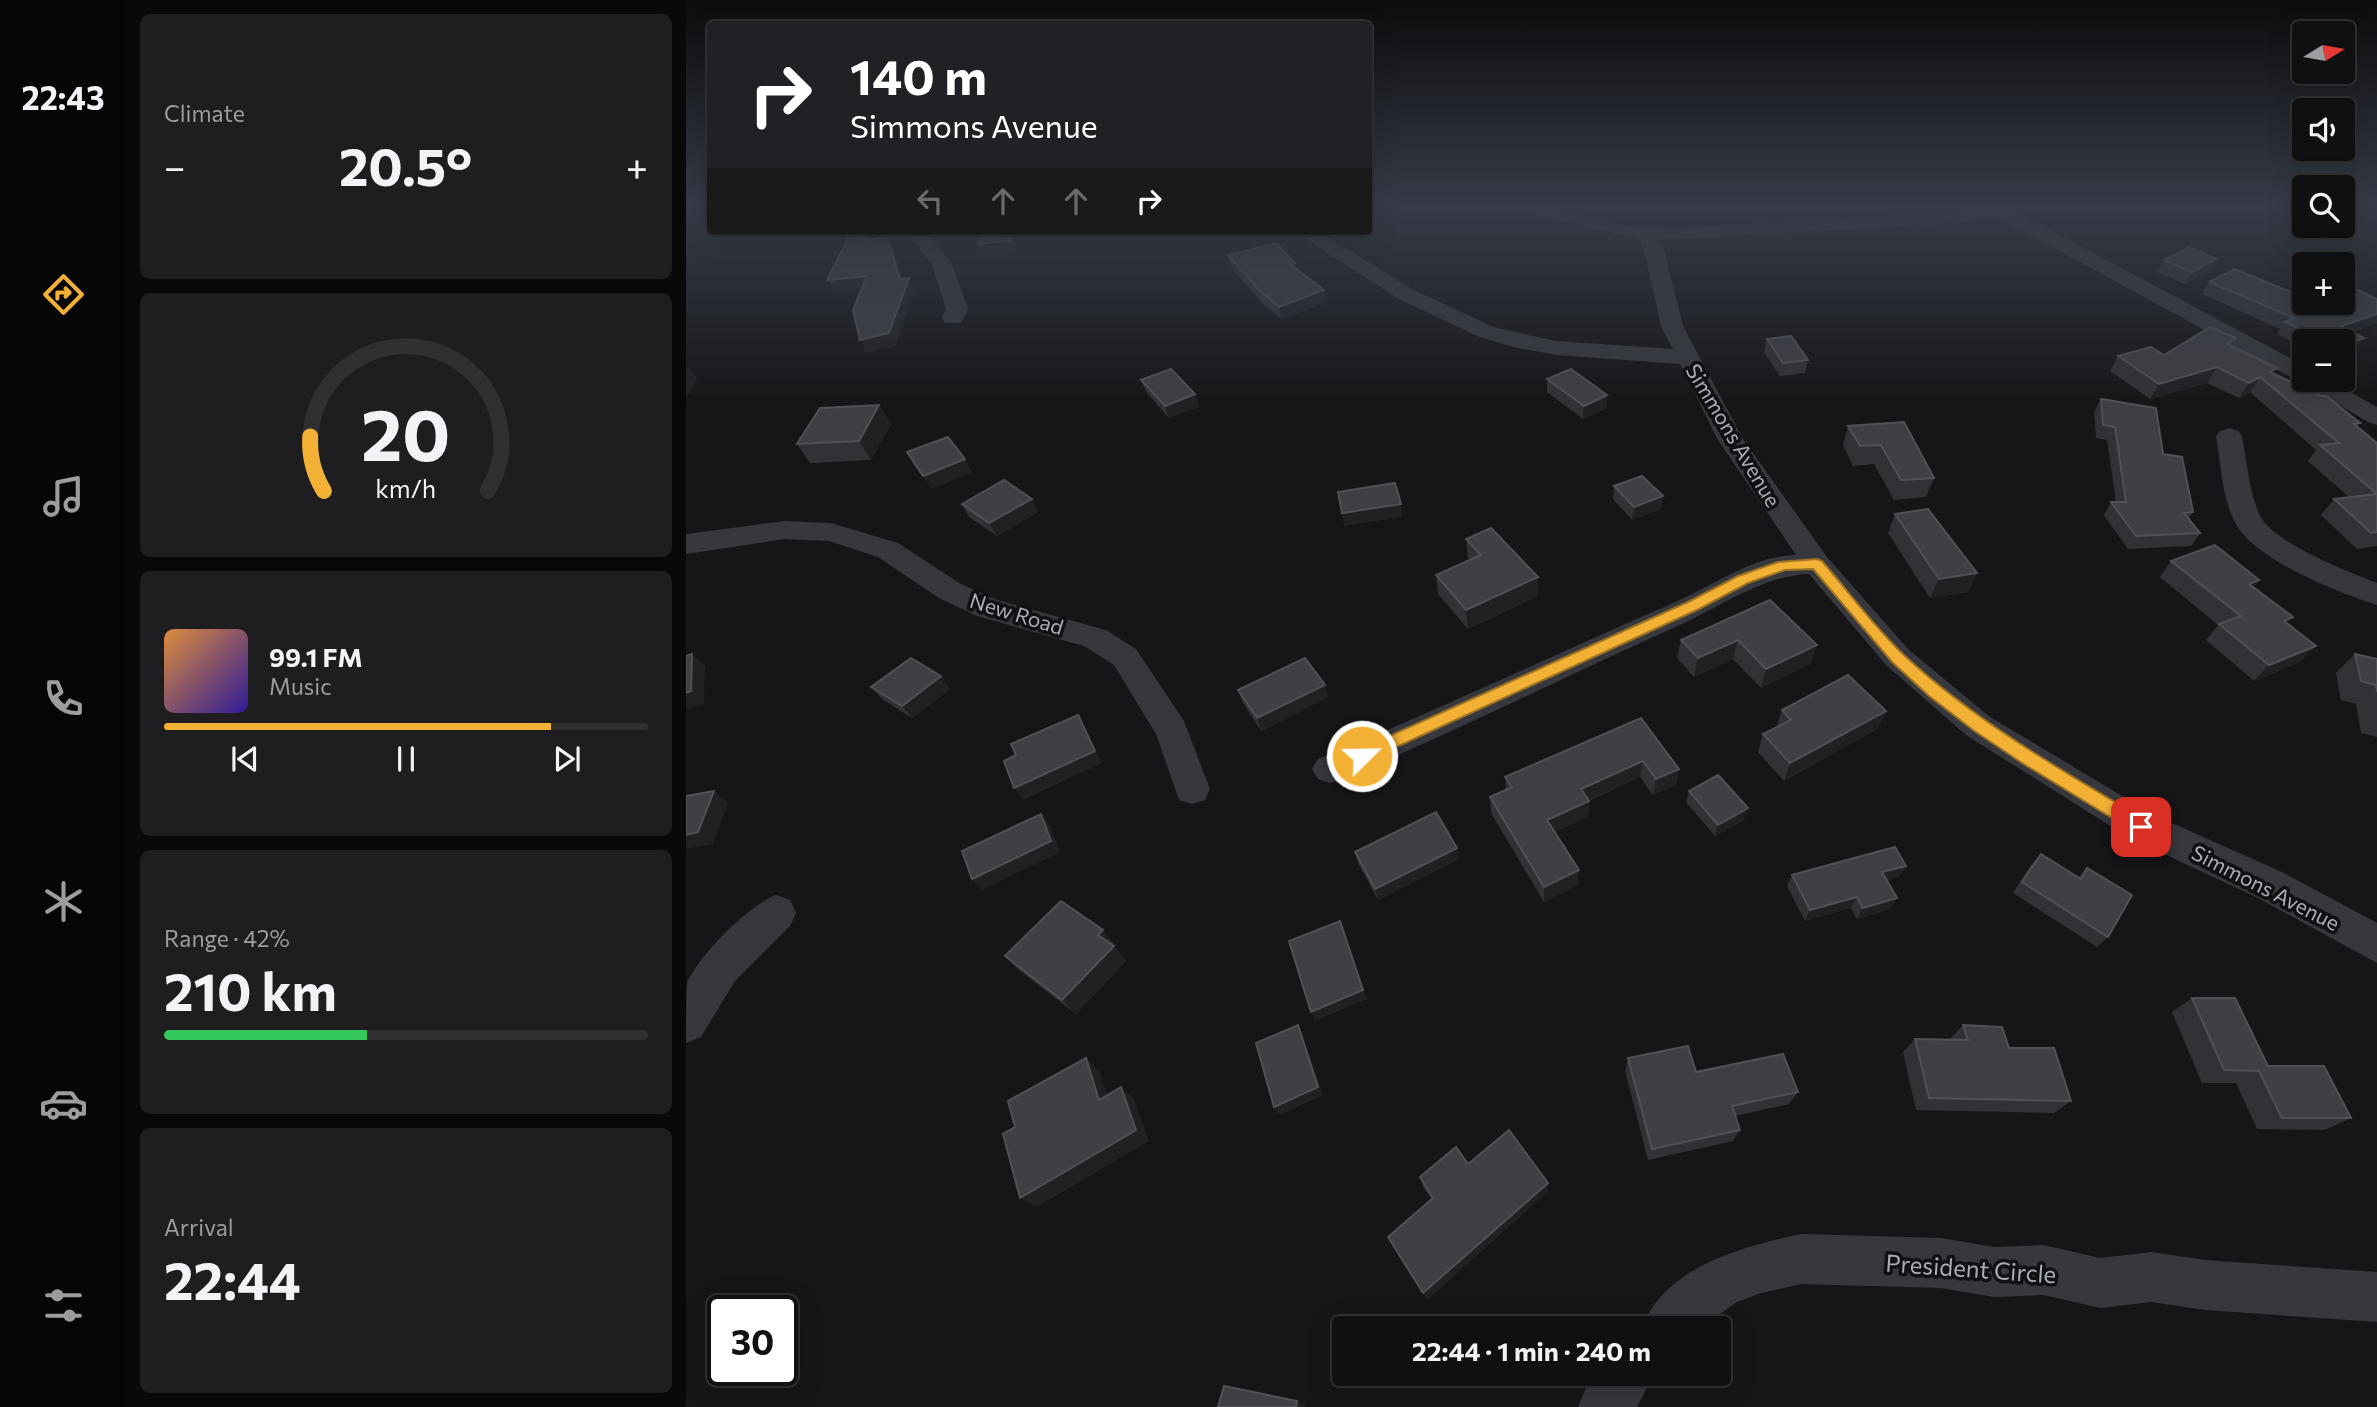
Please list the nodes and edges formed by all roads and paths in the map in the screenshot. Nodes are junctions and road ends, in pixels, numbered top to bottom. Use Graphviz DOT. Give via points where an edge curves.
graph roads {
  1 [pos="945,273"];
  2 [pos="1369,273"];
  3 [pos="1659,273"];
  4 [pos="2117,273"];
  5 [pos="953,318"];
  6 [pos="1689,358"];
  7 [pos="2292,369"];
  8 [pos="2335,392"];
  9 [pos="2375,412"];
  10 [pos="2229,436"];
  11 [pos="686,544"];
  12 [pos="1817,564"];
  13 [pos="2377,594"];
  14 [pos="1329,769"];
  15 [pos="1192,789"];
  16 [pos="776,914"];
  17 [pos="2377,944"];
  18 [pos="686,1022"];
  19 [pos="2377,1297"];
  20 [pos="1677,1316"];
  21 [pos="1620,1386"];
  22 [pos="1605,1407"];
  1 -- 5 [label="street" via="957,309"];
  2 -- 6 [label="street, Simmons Avenue" via="1403,294 1503,337"];
  3 -- 6 [label="street" via="1672,326"];
  4 -- 7 [label="street"];
  6 -- 12 [label="street, Simmons Avenue" via="1731,440"];
  8 -- 9 [label="street"];
  10 -- 13 [label="street" via="2249,523 2318,572"];
  11 -- 15 [label="street, New Road" via="785,530 871,542 950,591 988,608 1095,638 1125,657 1172,731"];
  12 -- 14 [label="street" via="1783,565 1743,580"];
  12 -- 17 [label="street, Simmons Avenue" via="1898,658 1978,726 2141,827 2270,885"];
  16 -- 18 [label="street" via="721,967"];
  19 -- 20 [label="street, President Circle" via="2151,1277 2100,1283 2044,1270 1994,1272 1941,1263 1801,1259 1721,1283"];
  21 -- 22 [label="street"];
}
